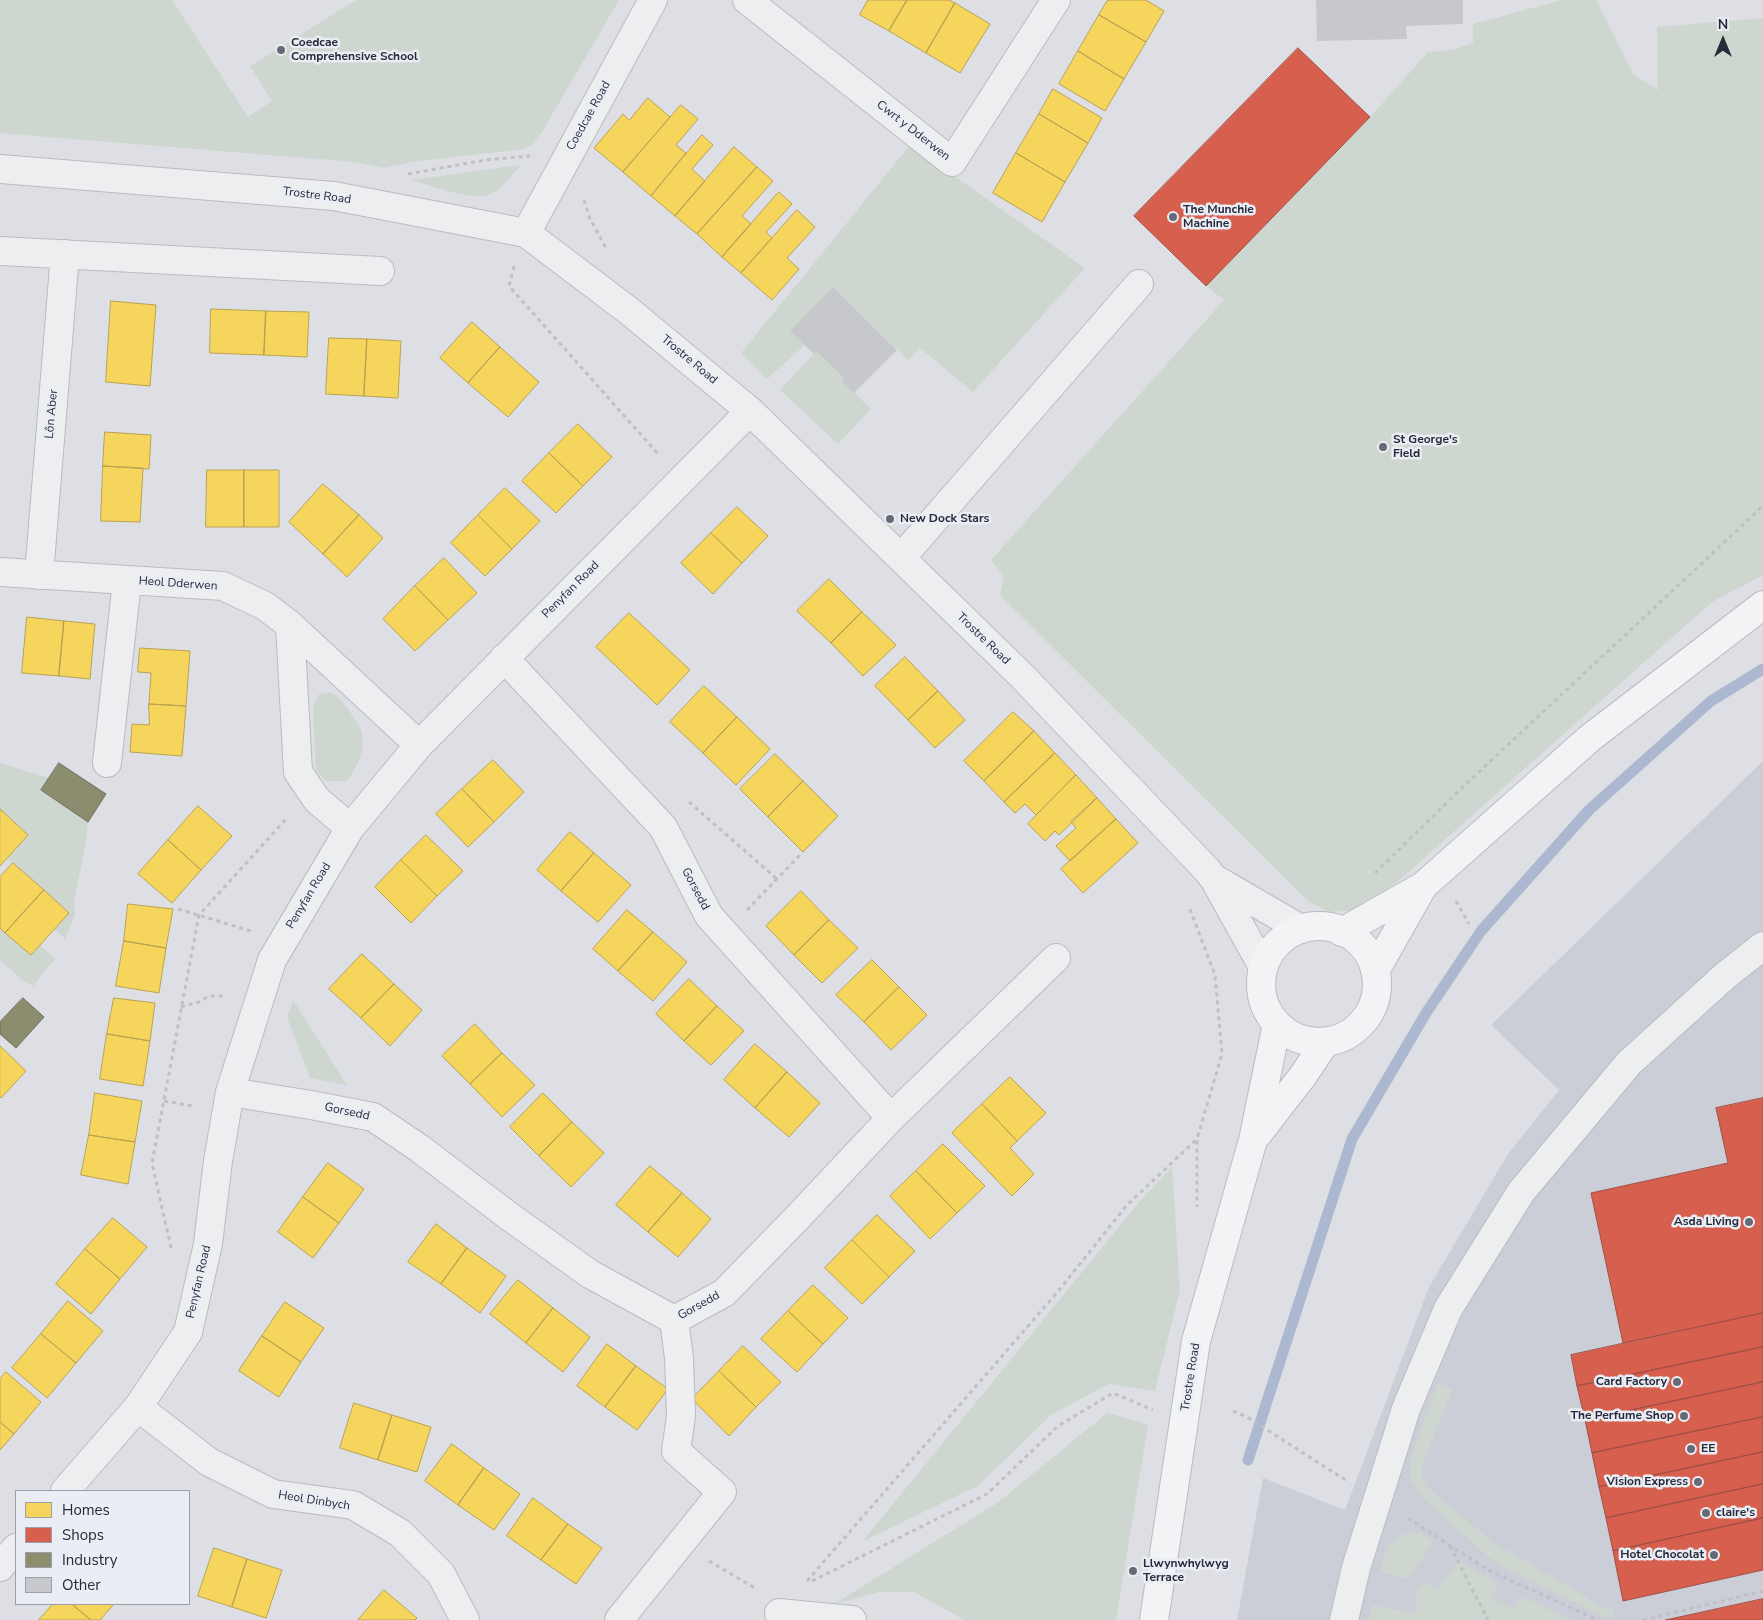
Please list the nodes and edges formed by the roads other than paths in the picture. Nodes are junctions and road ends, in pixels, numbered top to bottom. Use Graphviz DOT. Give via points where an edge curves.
graph roads {
  1 [pos="653,0"];
  2 [pos="747,0"];
  3 [pos="1056,0"];
  4 [pos="0,169"];
  5 [pos="526,233"];
  6 [pos="0,251"];
  7 [pos="65,254"];
  8 [pos="380,271"];
  9 [pos="1139,284"];
  10 [pos="750,411"];
  11 [pos="901,558"];
  12 [pos="0,572"];
  13 [pos="39,575"];
  14 [pos="128,580"];
  15 [pos="1763,605"];
  16 [pos="290,625"];
  17 [pos="504,658"];
  18 [pos="419,745"];
  19 [pos="107,764"];
  20 [pos="350,828"];
  21 [pos="1210,874"];
  22 [pos="1423,886"];
  23 [pos="1301,929"];
  24 [pos="1342,932"];
  25 [pos="1763,946"];
  26 [pos="1056,958"];
  27 [pos="1263,967"];
  28 [pos="1375,971"];
  29 [pos="1277,1024"];
  30 [pos="1325,1042"];
  31 [pos="230,1092"];
  32 [pos="891,1118"];
  33 [pos="1254,1140"];
  34 [pos="674,1320"];
  35 [pos="138,1407"];
  36 [pos="66,1490"];
  37 [pos="15,1549"];
  38 [pos="0,1567"];
  39 [pos="782,1609"];
  40 [pos="465,1620"];
  41 [pos="619,1620"];
  42 [pos="852,1620"];
  43 [pos="1154,1620"];
  44 [pos="1344,1620"];
  1 -- 5 [label="street, Coedcae Road"];
  2 -- 3 [label="street, Cwrt y Dderwen" via="952,162"];
  4 -- 5 [label="street, Trostre Road" via="334,196"];
  5 -- 10 [label="street, Trostre Road" via="630,311"];
  6 -- 7 [label="street"];
  7 -- 8 [label="street"];
  7 -- 13 [label="street, Lôn Aber"];
  9 -- 11 [label="street"];
  10 -- 11 [label="street, Trostre Road"];
  10 -- 17 [label="street, Penyfan Road"];
  11 -- 21 [label="street, Trostre Road" via="1023,677"];
  12 -- 13 [label="street, Heol Dderwen"];
  13 -- 14 [label="street, Heol Dderwen"];
  14 -- 16 [label="street, Heol Dderwen" via="223,586 265,606"];
  14 -- 19 [label="street"];
  15 -- 22 [label="main road" via="1590,738"];
  16 -- 18 [label="street, Heol Dderwen"];
  16 -- 20 [label="street" via="298,772 318,800"];
  17 -- 18 [label="street, Penyfan Road"];
  17 -- 32 [label="street, Gorsedd" via="663,827 709,916"];
  18 -- 20 [label="street, Penyfan Road"];
  20 -- 31 [label="street, Penyfan Road" via="272,960"];
  21 -- 23 [label="street, Trostre Road"];
  21 -- 27 [label="street, Trostre Road"];
  22 -- 24 [label="main road"];
  22 -- 28 [label="main road"];
  23 -- 24 [label="main road" via="1319,926"];
  23 -- 27 [label="main road" via="1271,950"];
  24 -- 28 [label="main road" via="1353,937 1366,950"];
  25 -- 44 [label="street" via="1629,1063 1521,1192 1448,1309 1406,1409 1356,1568"];
  26 -- 32 [label="street, Gorsedd"];
  27 -- 29 [label="main road" via="1260,984 1263,1003"];
  28 -- 30 [label="main road" via="1374,1002 1366,1018 1353,1032"];
  29 -- 30 [label="main road" via="1301,1040"];
  29 -- 33 [label="main road, Trostre Road"];
  30 -- 33 [label="main road, Trostre Road"];
  31 -- 34 [label="street, Gorsedd" via="373,1117 590,1274"];
  31 -- 35 [label="street, Penyfan Road" via="208,1244 188,1332"];
  32 -- 34 [label="street, Gorsedd" via="724,1292"];
  33 -- 43 [label="main road, Trostre Road" via="1196,1341"];
  34 -- 41 [label="street, Gorsedd" via="681,1416 676,1451 722,1492"];
  35 -- 36 [label="street, Penyfan Road"];
  35 -- 40 [label="street, Heol Dinbych" via="209,1462 273,1494 353,1505 400,1533 441,1574"];
  37 -- 38 [label="street"];
  39 -- 42 [label="street"];
}
